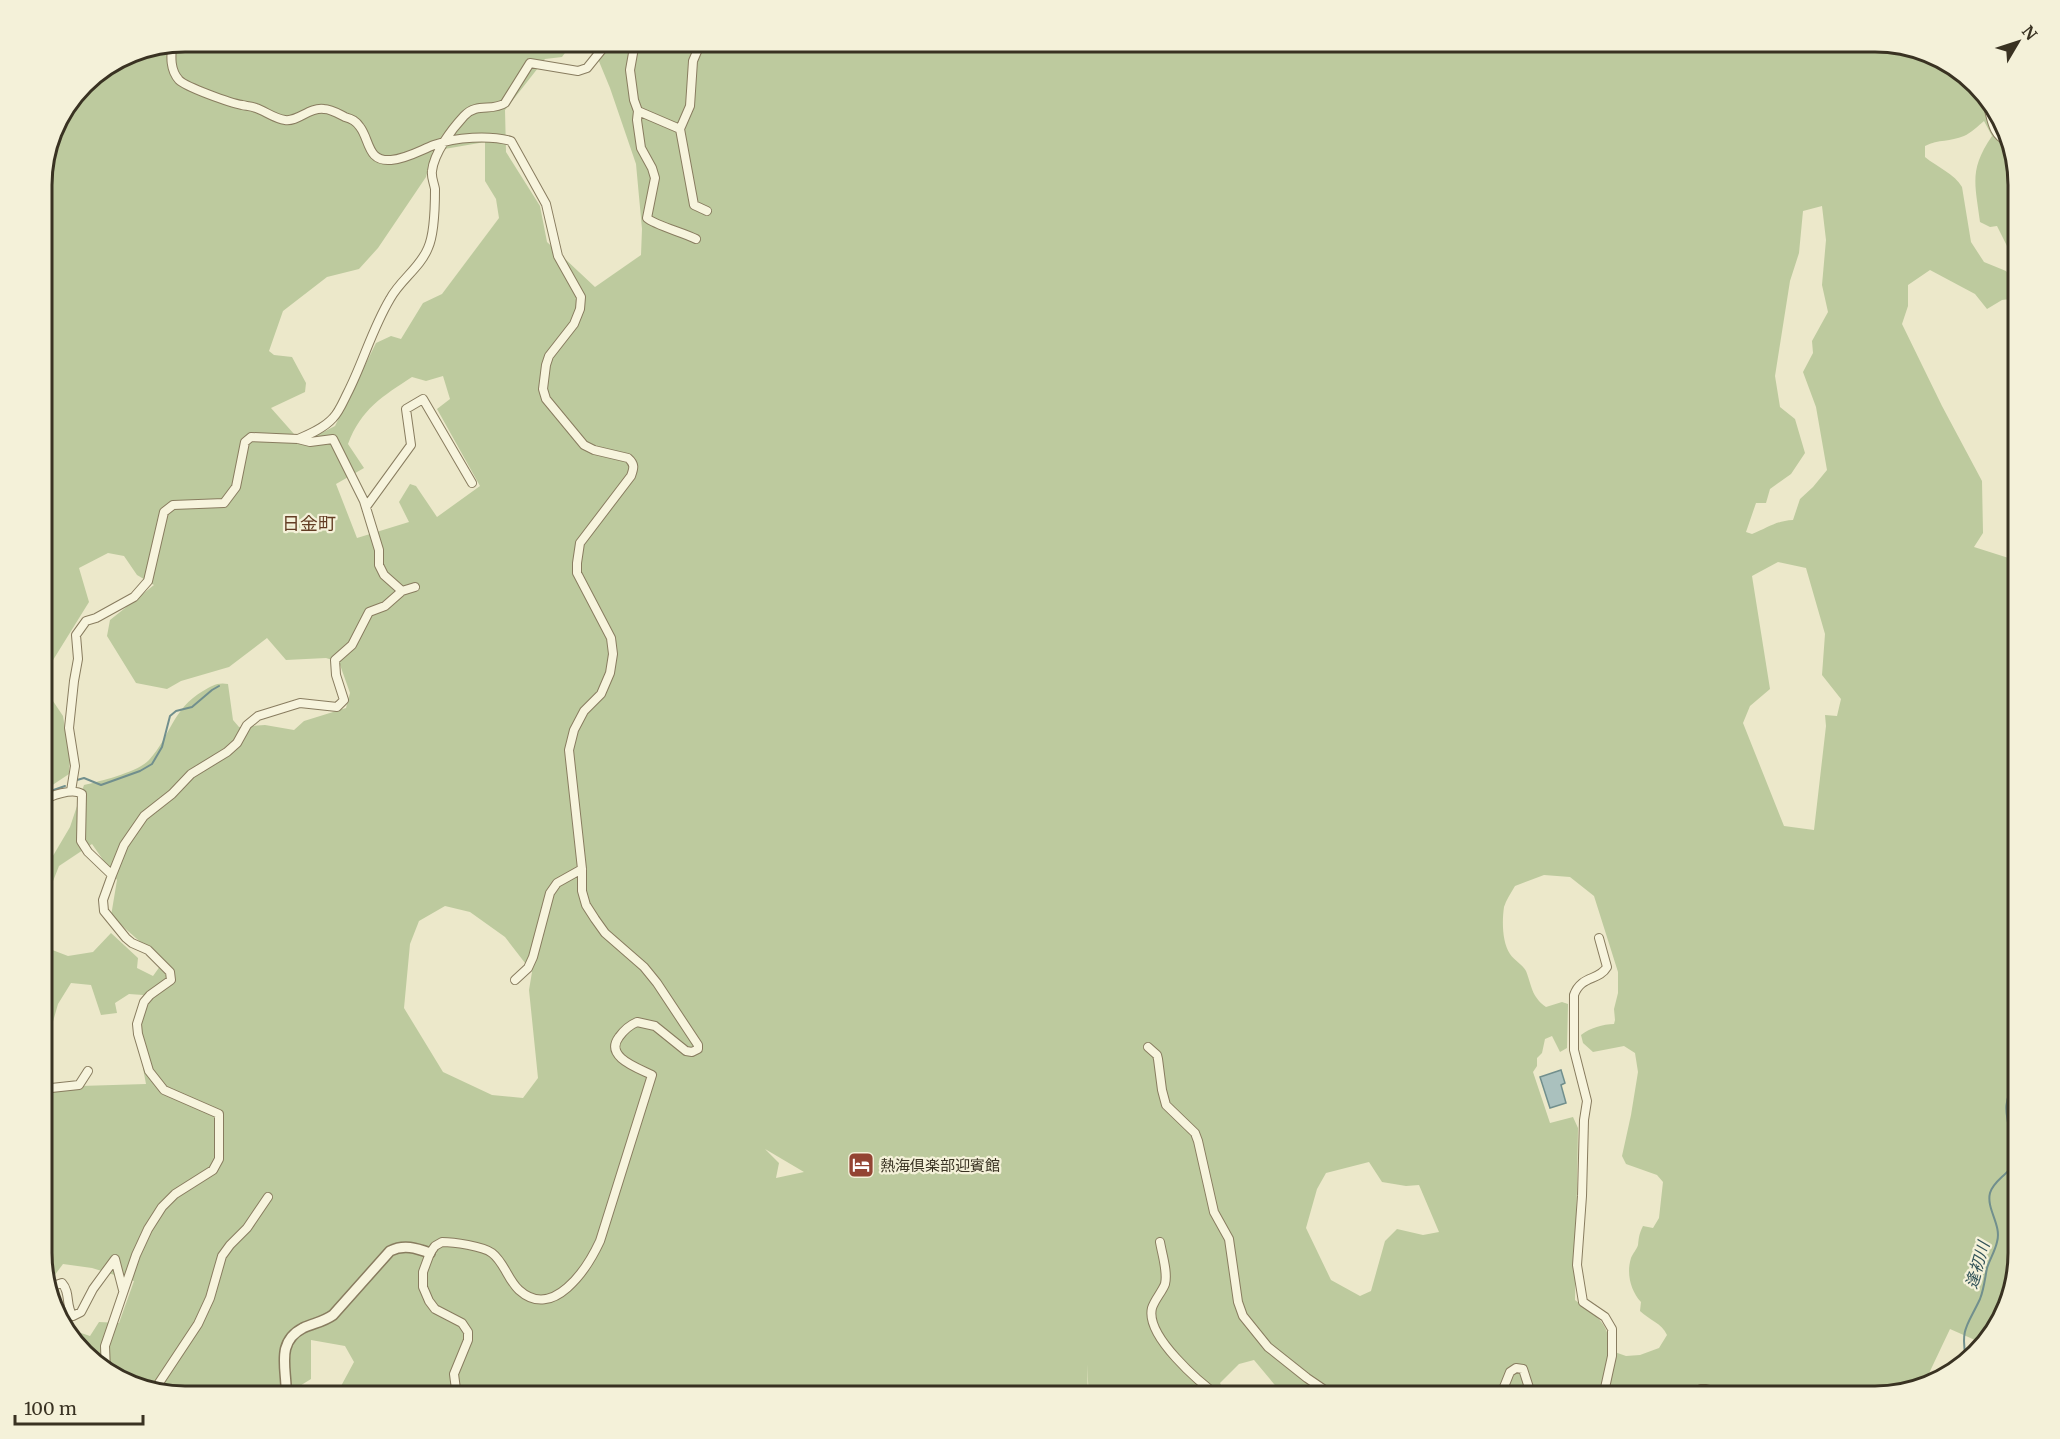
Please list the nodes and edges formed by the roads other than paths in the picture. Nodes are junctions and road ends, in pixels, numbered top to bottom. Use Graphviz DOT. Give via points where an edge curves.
graph roads {
  1 [pos="599,53"];
  2 [pos="632,53"];
  3 [pos="696,53"];
  4 [pos="172,54"];
  5 [pos="638,111"];
  6 [pos="680,129"];
  7 [pos="446,142"];
  8 [pos="707,211"];
  9 [pos="696,238"];
  10 [pos="298,439"];
  11 [pos="472,483"];
  12 [pos="366,507"];
  13 [pos="415,587"];
  14 [pos="402,591"];
  15 [pos="71,791"];
  16 [pos="53,796"];
  17 [pos="582,870"];
  18 [pos="112,875"];
  19 [pos="1599,938"];
  20 [pos="515,980"];
  21 [pos="1148,1047"];
  22 [pos="88,1071"];
  23 [pos="53,1088"];
  24 [pos="268,1197"];
  25 [pos="1160,1242"];
  26 [pos="430,1253"];
  27 [pos="56,1285"];
  28 [pos="123,1290"];
  29 [pos="106,1359"];
  30 [pos="159,1383"];
  31 [pos="286,1387"];
  32 [pos="456,1387"];
  33 [pos="1206,1387"];
  34 [pos="1320,1387"];
  35 [pos="1504,1387"];
  36 [pos="1529,1387"];
  37 [pos="1605,1387"];
  1 -- 7 [label="street" via="587,68 578,70 530,63 505,103 474,108 465,114"];
  2 -- 5 [label="street" via="630,70"];
  3 -- 6 [label="street" via="690,106"];
  4 -- 7 [label="street" via="174,74 183,83 242,105 284,120 325,108 355,121 369,150 384,160 409,156"];
  5 -- 6 [label="street"];
  5 -- 9 [label="street" via="641,148 655,178 647,218"];
  6 -- 8 [label="street" via="694,206"];
  7 -- 10 [label="street" via="432,172 435,188 428,248 390,298 355,380 333,418"];
  7 -- 17 [label="street" via="498,137 511,141 546,204 558,256 581,297 574,324 549,356 543,382 546,399 584,445 628,458 634,467 632,476 580,543 577,563 578,573 611,638 614,654 601,694 584,711 569,750"];
  10 -- 12 [label="street" via="333,439"];
  10 -- 15 [label="street" via="251,437 245,442 236,487 224,503 173,505 164,512 148,581 134,597 86,621 76,635 78,659 69,728 75,766"];
  11 -- 12 [label="street" via="423,399 406,409 411,445"];
  12 -- 14 [label="street" via="379,550 379,565"];
  13 -- 14 [label="street"];
  14 -- 18 [label="street" via="385,606 369,612 352,645 335,660 344,700 341,705 300,703 258,716 227,752 191,774 144,816 124,845"];
  15 -- 16 [label="street"];
  15 -- 18 [label="street" via="82,794 81,842"];
  17 -- 20 [label="street" via="557,884 550,893 533,957"];
  17 -- 26 [label="street" via="582,891 595,919 657,983 698,1049 686,1051 655,1026 638,1022 616,1040 619,1058 652,1075 600,1241 592,1258 563,1293 539,1300 530,1297 520,1291 493,1254 484,1249 442,1242"];
  18 -- 28 [label="street" via="103,900 104,911 126,938 148,950 170,972 171,980 144,1002 138,1024 149,1071 164,1090 219,1114 220,1132 219,1159 213,1170 162,1207 148,1229"];
  19 -- 37 [label="street" via="1607,967 1577,987 1574,1050 1587,1101 1577,1265 1584,1302 1605,1317 1613,1334"];
  21 -- 34 [label="street" via="1157,1055 1166,1105 1196,1133 1214,1212 1229,1239 1243,1316 1268,1347"];
  22 -- 23 [label="street" via="79,1085"];
  24 -- 30 [label="street" via="222,1256 198,1324"];
  25 -- 33 [label="street" via="1165,1280 1152,1308 1156,1330"];
  26 -- 31 [label="street" via="408,1246 390,1251 333,1315 292,1335 284,1356"];
  26 -- 32 [label="street" via="423,1272 423,1287 429,1301 435,1309 462,1323 468,1332 454,1374"];
  27 -- 28 [label="street" via="62,1283 68,1292 69,1312 76,1315 115,1258"];
  28 -- 29 [label="street" via="105,1346"];
  35 -- 36 [label="street" via="1516,1368 1523,1369"];
}
